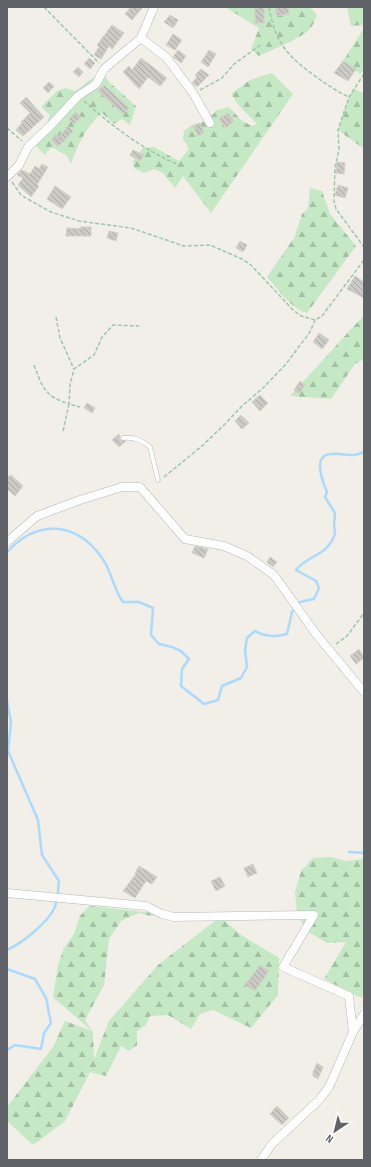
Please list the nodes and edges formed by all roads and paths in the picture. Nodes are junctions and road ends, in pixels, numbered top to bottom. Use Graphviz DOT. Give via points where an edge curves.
graph roads {
  1 [pos="44,7"];
  2 [pos="154,7"];
  3 [pos="269,7"];
  4 [pos="141,38"];
  5 [pos="262,44"];
  6 [pos="104,69"];
  7 [pos="364,74"];
  8 [pos="193,93"];
  9 [pos="78,96"];
  10 [pos="349,98"];
  11 [pos="210,123"];
  12 [pos="7,128"];
  13 [pos="28,147"];
  14 [pos="181,166"];
  15 [pos="7,177"];
  16 [pos="364,247"];
  17 [pos="364,260"];
  18 [pos="56,317"];
  19 [pos="315,320"];
  20 [pos="139,326"];
  21 [pos="34,365"];
  22 [pos="74,369"];
  23 [pos="69,404"];
  24 [pos="80,407"];
  25 [pos="63,431"];
  26 [pos="124,438"];
  27 [pos="158,480"];
  28 [pos="7,542"];
  29 [pos="364,613"];
  30 [pos="329,648"];
  31 [pos="364,692"];
  32 [pos="7,893"];
  33 [pos="364,1014"];
  34 [pos="353,1032"];
  35 [pos="261,1160"];
  1 -- 6 [label="path"];
  2 -- 4 [label="street"];
  3 -- 10 [label="path" via="278,38 288,54 331,88"];
  4 -- 6 [label="street"];
  4 -- 8 [label="street" via="166,58"];
  5 -- 8 [label="path" via="234,64 222,78"];
  6 -- 9 [label="street" via="96,84"];
  7 -- 10 [label="path"];
  8 -- 11 [label="street"];
  9 -- 13 [label="street"];
  9 -- 14 [label="path" via="140,145"];
  10 -- 16 [label="path" via="338,130 339,149 335,168 334,200 336,209"];
  12 -- 13 [label="path"];
  13 -- 15 [label="street" via="19,165"];
  15 -- 19 [label="path" via="21,195 51,212 79,221 131,228 184,246 210,245 242,259 251,265 293,310 301,316"];
  17 -- 19 [label="path" via="322,316"];
  18 -- 22 [label="path" via="60,338"];
  19 -- 27 [label="path" via="310,332 296,351 264,387 240,407 202,446"];
  20 -- 22 [label="path" via="113,325 102,337 94,355"];
  21 -- 23 [label="path" via="41,383 52,398"];
  22 -- 23 [label="path"];
  23 -- 24 [label="path"];
  23 -- 25 [label="path"];
  26 -- 27 [label="lane" via="141,440 150,447"];
  28 -- 30 [label="street" via="37,516 122,487 140,487 185,539 224,546 247,556 274,575"];
  29 -- 30 [label="path" via="347,636"];
  30 -- 31 [label="street"];
  32 -- 34 [label="street" via="146,906 174,917 314,915 283,967 349,996"];
  33 -- 34 [label="street"];
  34 -- 35 [label="street" via="329,1087 319,1100 272,1144"];
}
